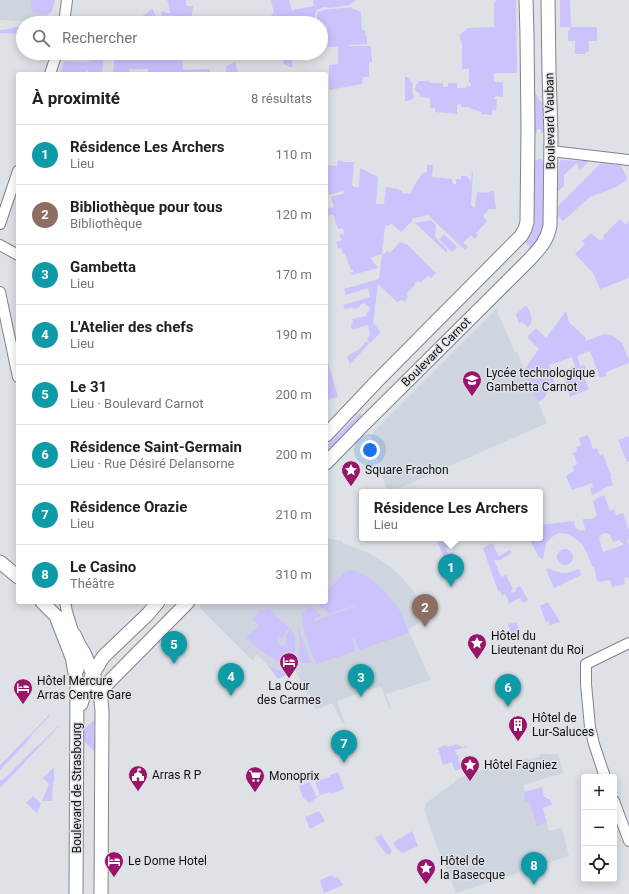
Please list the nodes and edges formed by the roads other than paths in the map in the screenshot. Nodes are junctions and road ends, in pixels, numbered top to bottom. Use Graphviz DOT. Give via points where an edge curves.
graph roads {
  1 [pos="67,0"];
  2 [pos="526,0"];
  3 [pos="548,0"];
  4 [pos="65,16"];
  5 [pos="55,60"];
  6 [pos="51,72"];
  7 [pos="551,151"];
  8 [pos="626,159"];
  9 [pos="16,177"];
  10 [pos="0,224"];
  11 [pos="521,236"];
  12 [pos="545,241"];
  13 [pos="0,245"];
  14 [pos="16,254"];
  15 [pos="0,292"];
  16 [pos="16,368"];
  17 [pos="328,434"];
  18 [pos="328,461"];
  19 [pos="0,562"];
  20 [pos="16,575"];
  21 [pos="44,604"];
  22 [pos="66,604"];
  23 [pos="156,604"];
  24 [pos="186,604"];
  25 [pos="56,616"];
  26 [pos="75,636"];
  27 [pos="629,643"];
  28 [pos="84,653"];
  29 [pos="103,657"];
  30 [pos="93,674"];
  31 [pos="82,685"];
  32 [pos="100,691"];
  33 [pos="604,774"];
  34 [pos="617,809"];
  35 [pos="629,841"];
  36 [pos="76,894"];
  37 [pos="101,894"];
  1 -- 4 [label="street"];
  2 -- 11 [label="main road, Boulevard Vauban" via="527,222"];
  3 -- 7 [label="main road, Boulevard Vauban"];
  5 -- 6 [label="street"];
  7 -- 8 [label="street"];
  7 -- 12 [label="main road, Boulevard Vauban" via="550,226"];
  9 -- 10 [label="street"];
  11 -- 17 [label="main road, Boulevard Carnot"];
  12 -- 18 [label="main road, Boulevard Carnot"];
  13 -- 14 [label="street"];
  15 -- 16 [label="street"];
  19 -- 20 [label="main road"];
  21 -- 25 [label="main road, Boulevard de Strasbourg"];
  22 -- 26 [label="street"];
  23 -- 29 [label="main road"];
  24 -- 32 [label="main road"];
  25 -- 26 [label="main road, Boulevard de Strasbourg"];
  25 -- 31 [label="main road, Boulevard de Strasbourg"];
  26 -- 28 [label="main road, Boulevard de Strasbourg"];
  27 -- 33 [label="street" via="586,664 590,727"];
  28 -- 29 [label="main road" via="94,660"];
  28 -- 30 [label="main road, Boulevard de Strasbourg"];
  29 -- 30 [label="main road"];
  30 -- 31 [label="main road"];
  30 -- 32 [label="main road, Boulevard de Strasbourg"];
  31 -- 32 [label="main road" via="89,691"];
  31 -- 36 [label="main road, Boulevard de Strasbourg" via="76,731"];
  32 -- 37 [label="main road, Boulevard de Strasbourg"];
  34 -- 35 [label="street"];
}
